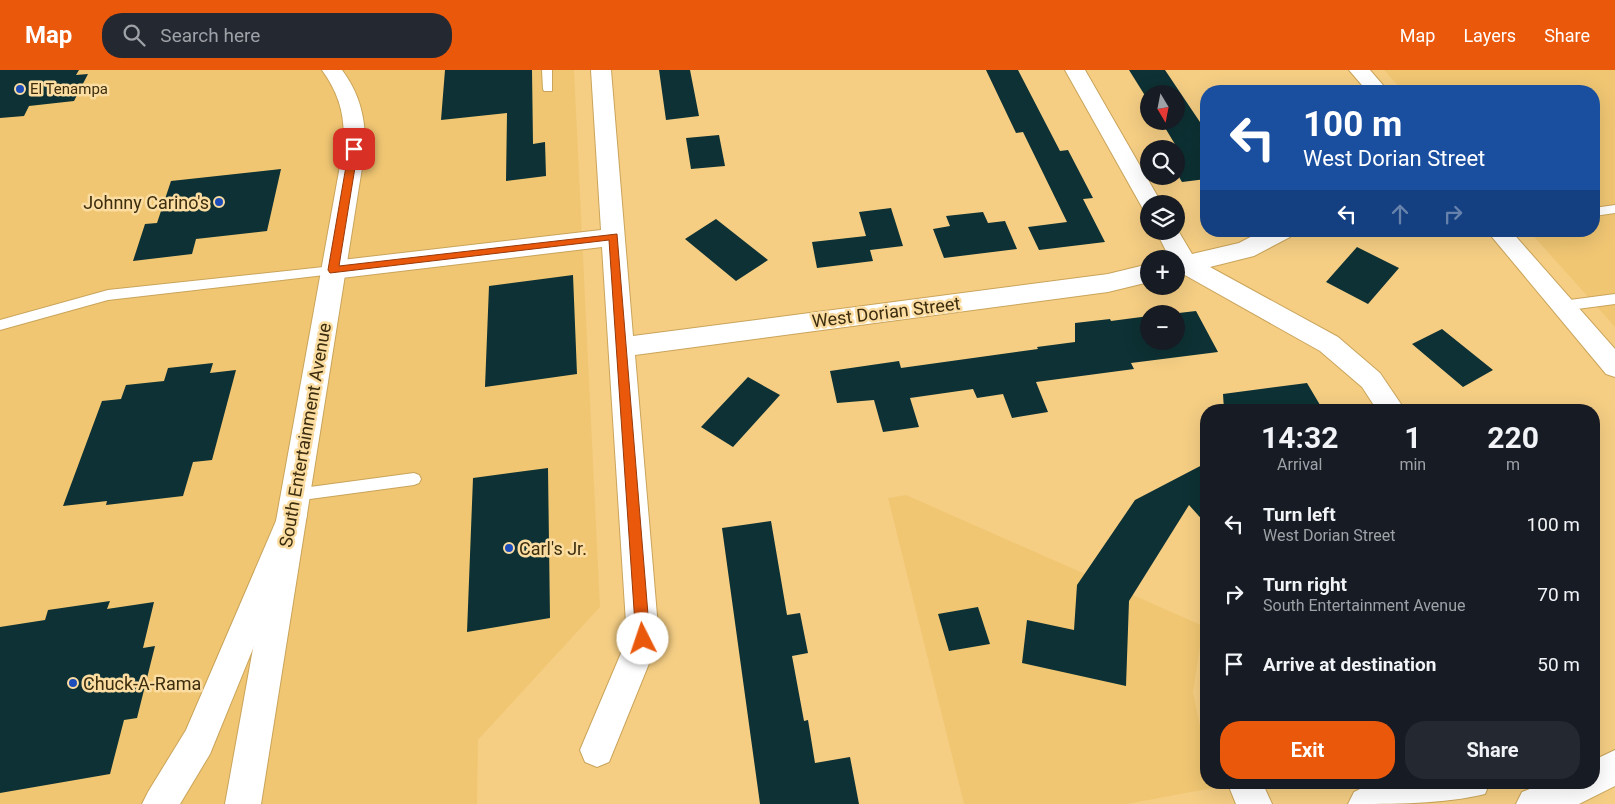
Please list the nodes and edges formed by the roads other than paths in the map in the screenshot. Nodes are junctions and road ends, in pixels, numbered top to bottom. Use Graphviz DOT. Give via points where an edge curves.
graph roads {
  1 [pos="332,70"];
  2 [pos="547,70"];
  3 [pos="601,70"];
  4 [pos="1075,70"];
  5 [pos="1360,70"];
  6 [pos="1373,85"];
  7 [pos="548,89"];
  8 [pos="1146,195"];
  9 [pos="1615,209"];
  10 [pos="1600,211"];
  11 [pos="614,236"];
  12 [pos="1271,237"];
  13 [pos="1503,237"];
  14 [pos="1185,264"];
  15 [pos="1185,267"];
  16 [pos="333,270"];
  17 [pos="1140,275"];
  18 [pos="1615,298"];
  19 [pos="1562,306"];
  20 [pos="0,325"];
  21 [pos="622,347"];
  22 [pos="1615,367"];
  23 [pos="1388,404"];
  24 [pos="414,479"];
  25 [pos="293,506"];
  26 [pos="597,750"];
  27 [pos="1615,754"];
  28 [pos="1600,757"];
  29 [pos="1615,767"];
  30 [pos="1600,775"];
  31 [pos="1247,789"];
  32 [pos="1440,789"];
  33 [pos="1572,789"];
  34 [pos="160,804"];
  35 [pos="243,804"];
  36 [pos="1254,804"];
  37 [pos="1366,804"];
  38 [pos="1534,804"];
  1 -- 16 [label="street, South Entertainment Avenue" via="350,97 356,130"];
  2 -- 7 [label="lane"];
  3 -- 11 [label="street"];
  4 -- 8 [label="street"];
  5 -- 6 [label="street"];
  9 -- 10 [label="lane"];
  11 -- 16 [label="street"];
  11 -- 21 [label="street"];
  12 -- 14 [label="street" via="1246,250"];
  13 -- 19 [label="street"];
  15 -- 23 [label="street" via="1329,344 1371,380"];
  16 -- 20 [label="lane" via="108,295"];
  16 -- 25 [label="street, South Entertainment Avenue"];
  17 -- 21 [label="street, West Dorian Street" via="1108,283"];
  18 -- 19 [label="lane"];
  19 -- 22 [label="street"];
  21 -- 26 [label="street" via="643,639"];
  24 -- 25 [label="lane"];
  25 -- 34 [label="street" via="198,742"];
  25 -- 35 [label="street, South Entertainment Avenue"];
  27 -- 28 [label="street"];
  29 -- 30 [label="street"];
  31 -- 36 [label="street"];
  32 -- 37 [label="street"];
  33 -- 38 [label="street" via="1551,800"];
}
